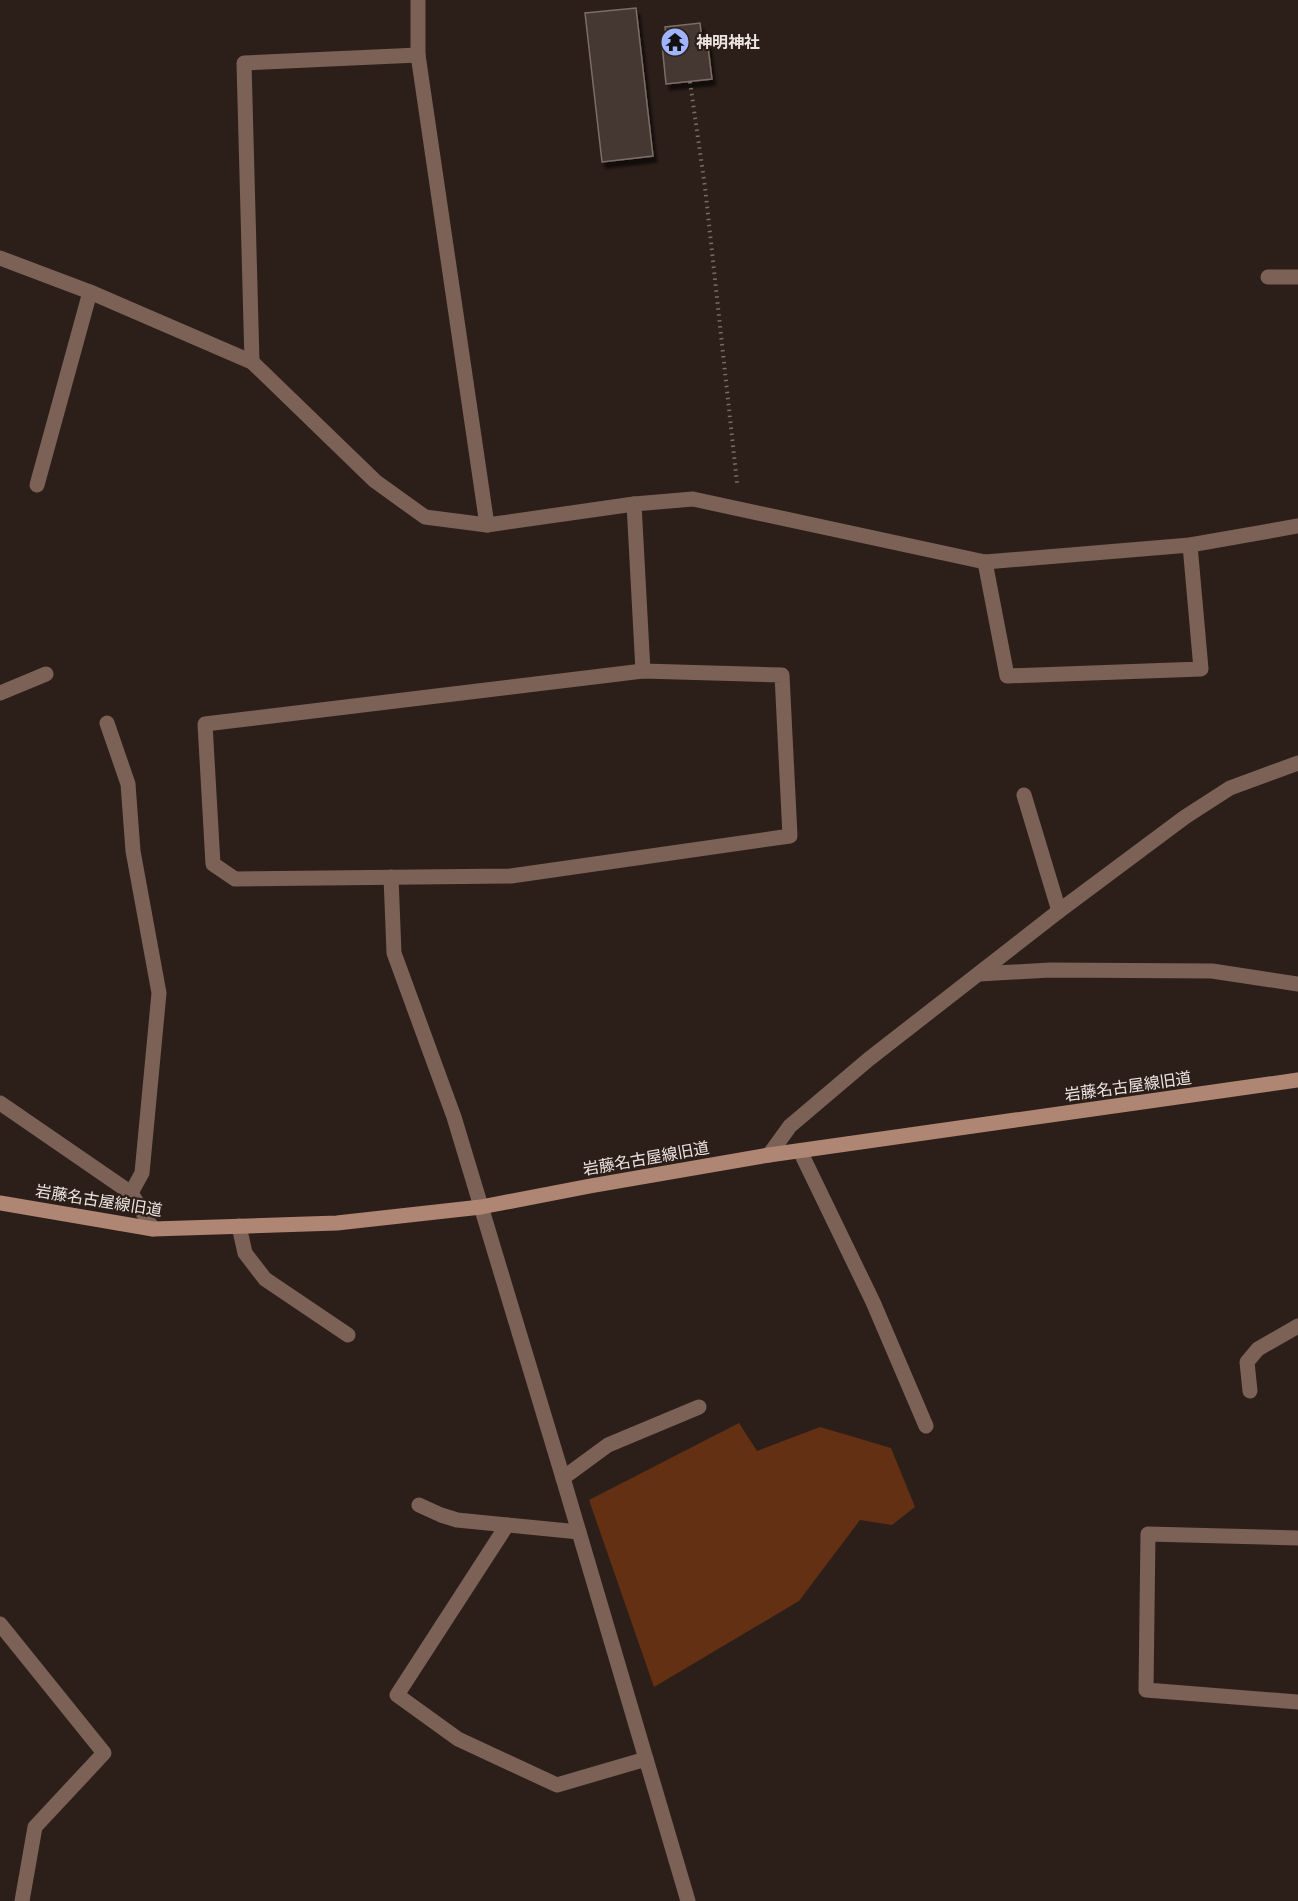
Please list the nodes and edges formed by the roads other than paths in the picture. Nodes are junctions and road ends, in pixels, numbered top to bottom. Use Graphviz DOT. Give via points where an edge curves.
graph roads {
  1 [pos="418,0"];
  2 [pos="418,55"];
  3 [pos="0,258"];
  4 [pos="1298,277"];
  5 [pos="1268,278"];
  6 [pos="90,292"];
  7 [pos="252,362"];
  8 [pos="37,485"];
  9 [pos="633,504"];
  10 [pos="488,525"];
  11 [pos="1298,526"];
  12 [pos="1190,545"];
  13 [pos="985,562"];
  14 [pos="643,671"];
  15 [pos="46,674"];
  16 [pos="0,693"];
  17 [pos="107,723"];
  18 [pos="1298,763"];
  19 [pos="1024,795"];
  20 [pos="391,877"];
  21 [pos="1059,911"];
  22 [pos="979,974"];
  23 [pos="1298,984"];
  24 [pos="1298,1080"];
  25 [pos="0,1103"];
  26 [pos="800,1151"];
  27 [pos="769,1155"];
  28 [pos="131,1193"];
  29 [pos="0,1203"];
  30 [pos="481,1207"];
  31 [pos="239,1226"];
  32 [pos="153,1229"];
  33 [pos="1298,1326"];
  34 [pos="348,1335"];
  35 [pos="1250,1391"];
  36 [pos="699,1407"];
  37 [pos="926,1426"];
  38 [pos="563,1478"];
  39 [pos="419,1505"];
  40 [pos="507,1525"];
  41 [pos="579,1532"];
  42 [pos="1298,1538"];
  43 [pos="0,1624"];
  44 [pos="1298,1702"];
  45 [pos="646,1759"];
  46 [pos="22,1901"];
  47 [pos="687,1901"];
  1 -- 2 [label="street"];
  2 -- 7 [label="street" via="244,63"];
  2 -- 10 [label="street"];
  3 -- 6 [label="street"];
  4 -- 5 [label="street"];
  6 -- 7 [label="street"];
  6 -- 8 [label="street"];
  7 -- 10 [label="street" via="375,481 425,517"];
  9 -- 10 [label="street"];
  9 -- 13 [label="street" via="693,499"];
  9 -- 14 [label="street"];
  11 -- 12 [label="street"];
  12 -- 13 [label="street"];
  12 -- 13 [label="street" via="1201,669 1007,676"];
  14 -- 20 [label="street" via="782,675 790,836 511,876"];
  14 -- 20 [label="street" via="205,724 213,864 235,879"];
  15 -- 16 [label="street"];
  17 -- 28 [label="street" via="128,784 133,851 159,993 142,1173"];
  18 -- 21 [label="street" via="1230,788"];
  19 -- 21 [label="street"];
  20 -- 30 [label="street" via="394,953 454,1117"];
  21 -- 22 [label="street"];
  22 -- 23 [label="street" via="1050,970 1212,971"];
  22 -- 27 [label="street" via="790,1126"];
  24 -- 26 [label="street, 岩藤名古屋線旧道"];
  25 -- 28 [label="street"];
  26 -- 27 [label="street, 岩藤名古屋線旧道"];
  26 -- 37 [label="street" via="873,1302"];
  27 -- 30 [label="street, 岩藤名古屋線旧道"];
  28 -- 32 [label="street"];
  29 -- 32 [label="street, 岩藤名古屋線旧道"];
  30 -- 31 [label="street, 岩藤名古屋線旧道" via="337,1224"];
  30 -- 38 [label="street"];
  31 -- 32 [label="street, 岩藤名古屋線旧道"];
  31 -- 34 [label="street" via="245,1254 265,1279"];
  33 -- 35 [label="street" via="1258,1349 1247,1362"];
  36 -- 38 [label="street" via="608,1445"];
  38 -- 41 [label="street"];
  39 -- 40 [label="street" via="457,1520"];
  40 -- 41 [label="street"];
  40 -- 45 [label="street" via="397,1695 459,1738 557,1785"];
  41 -- 45 [label="street"];
  42 -- 44 [label="street" via="1148,1534 1146,1690"];
  43 -- 46 [label="street" via="104,1753 35,1827"];
  45 -- 47 [label="street"];
}
